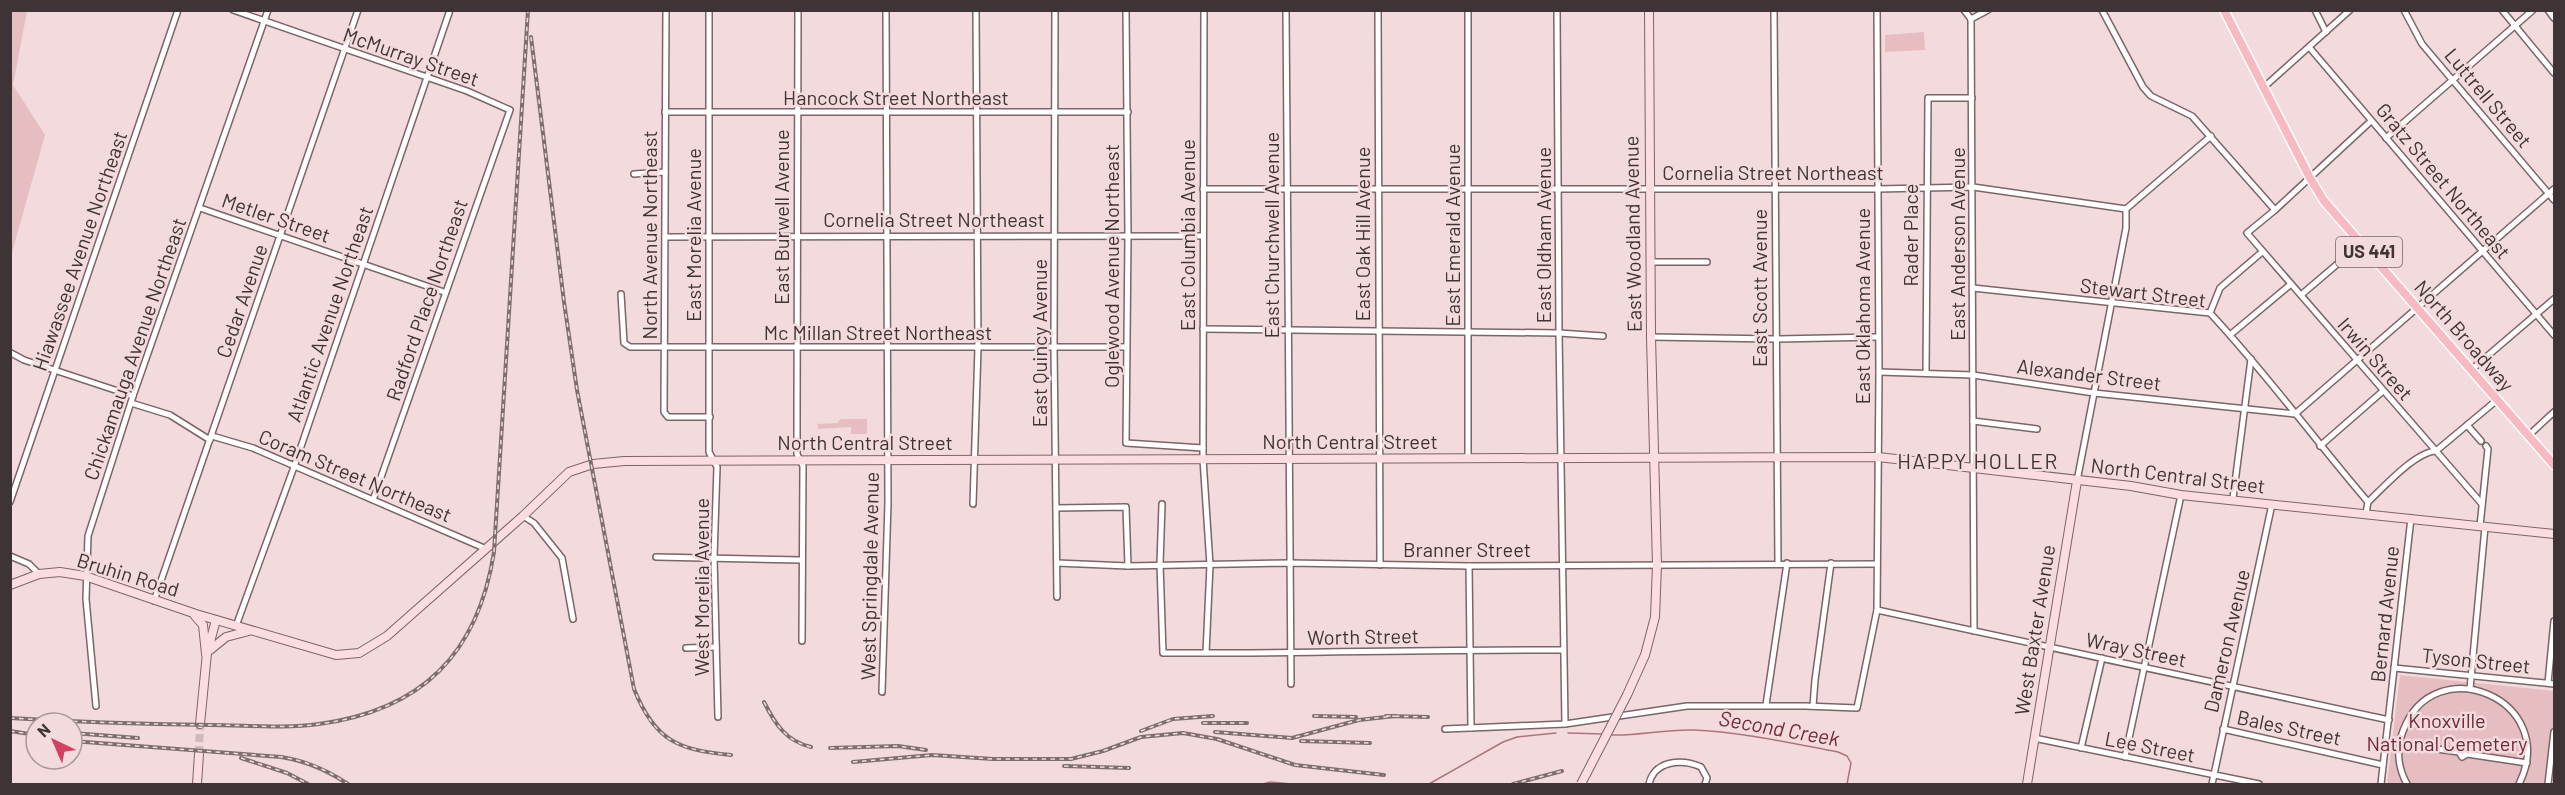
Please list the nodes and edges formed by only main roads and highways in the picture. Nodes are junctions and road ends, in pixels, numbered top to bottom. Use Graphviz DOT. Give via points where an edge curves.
graph roads {
  1 [pos="1649,10"];
  2 [pos="2224,10"];
  3 [pos="1655,457"];
  4 [pos="2554,465"];
  5 [pos="2077,481"];
  6 [pos="2554,534"];
  7 [pos="10,585"];
  8 [pos="191,613"];
  9 [pos="216,620"];
  10 [pos="252,631"];
  11 [pos="207,656"];
  12 [pos="200,724"];
  13 [pos="199,754"];
  14 [pos="197,784"];
  15 [pos="1581,784"];
  16 [pos="2027,784"];
  1 -- 3 [label="main road, East Woodland Avenue"];
  2 -- 4 [label="main road, North Broadway / US 441" via="2325,201"];
  3 -- 5 [label="main road, North Central Street" via="1878,457"];
  3 -- 10 [label="main road, North Central Street" via="624,460 569,472 387,636 359,653 336,655"];
  3 -- 15 [label="main road, East Woodland Avenue, bridge" via="1654,616 1645,655"];
  5 -- 6 [label="main road, North Central Street"];
  5 -- 16 [label="main road, West Baxter Avenue"];
  7 -- 8 [label="main road, Bruhin Road" via="39,574 85,576"];
  8 -- 9 [label="main road, Bruhin Road"];
  8 -- 11 [label="main road" via="204,625"];
  9 -- 10 [label="main road, North Central Street"];
  9 -- 11 [label="main road"];
  10 -- 11 [label="main road" via="226,637"];
  11 -- 12 [label="main road"];
  13 -- 14 [label="main road"];
}
